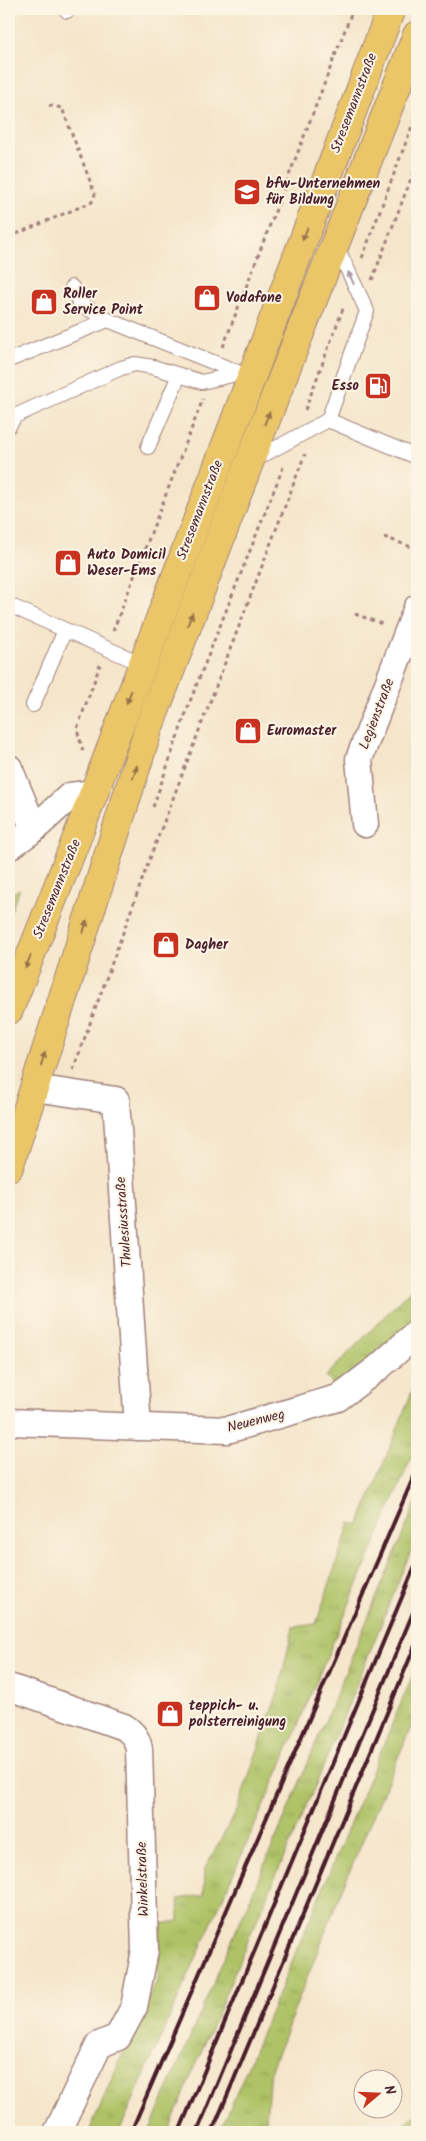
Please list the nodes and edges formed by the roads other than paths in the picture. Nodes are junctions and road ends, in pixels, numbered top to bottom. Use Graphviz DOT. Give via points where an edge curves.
graph roads {
  1 [pos="391,9"];
  2 [pos="417,35"];
  3 [pos="336,245"];
  4 [pos="72,287"];
  5 [pos="108,320"];
  6 [pos="9,360"];
  7 [pos="245,374"];
  8 [pos="179,375"];
  9 [pos="322,423"];
  10 [pos="9,426"];
  11 [pos="148,447"];
  12 [pos="417,457"];
  13 [pos="249,463"];
  14 [pos="9,606"];
  15 [pos="417,608"];
  16 [pos="65,630"];
  17 [pos="142,664"];
  18 [pos="33,705"];
  19 [pos="9,768"];
  20 [pos="94,793"];
  21 [pos="365,824"];
  22 [pos="34,830"];
  23 [pos="9,847"];
  24 [pos="9,1010"];
  25 [pos="45,1090"];
  26 [pos="9,1167"];
  27 [pos="417,1332"];
  28 [pos="9,1422"];
  29 [pos="138,1427"];
  30 [pos="9,1687"];
  31 [pos="57,2132"];
  1 -- 7 [label="main road, Stresemannstraße, one-way"];
  2 -- 3 [label="main road, Stresemannstraße"];
  9 -- 3 [label="lane, one-way" via="365,307"];
  13 -- 3 [label="main road, Stresemannstraße, one-way"];
  4 -- 5 [label="lane" via="80,304"];
  5 -- 6 [label="lane"];
  5 -- 7 [label="lane"];
  7 -- 8 [label="lane" via="202,382"];
  7 -- 17 [label="main road, Stresemannstraße"];
  8 -- 10 [label="lane" via="135,364 121,368 15,416"];
  8 -- 11 [label="lane"];
  9 -- 12 [label="lane"];
  9 -- 13 [label="lane"];
  25 -- 13 [label="main road, Stresemannstraße, one-way" via="149,727"];
  14 -- 16 [label="lane"];
  15 -- 21 [label="street, Legienstraße" via="360,759"];
  16 -- 17 [label="lane"];
  16 -- 18 [label="lane"];
  17 -- 20 [label="main road, Stresemannstraße, one-way"];
  19 -- 22 [label="street"];
  20 -- 22 [label="street" via="70,796"];
  20 -- 24 [label="main road, Stresemannstraße, one-way"];
  22 -- 23 [label="street"];
  25 -- 26 [label="main road, Stresemannstraße"];
  25 -- 29 [label="street, Thulesiusstraße" via="116,1100"];
  27 -- 29 [label="street, Neuenweg" via="338,1398 227,1430"];
  28 -- 29 [label="street, Neuenweg"];
  30 -- 31 [label="street, Winkelstraße" via="124,1727 137,1739 145,1950 134,2007 118,2037 99,2045"];
}
